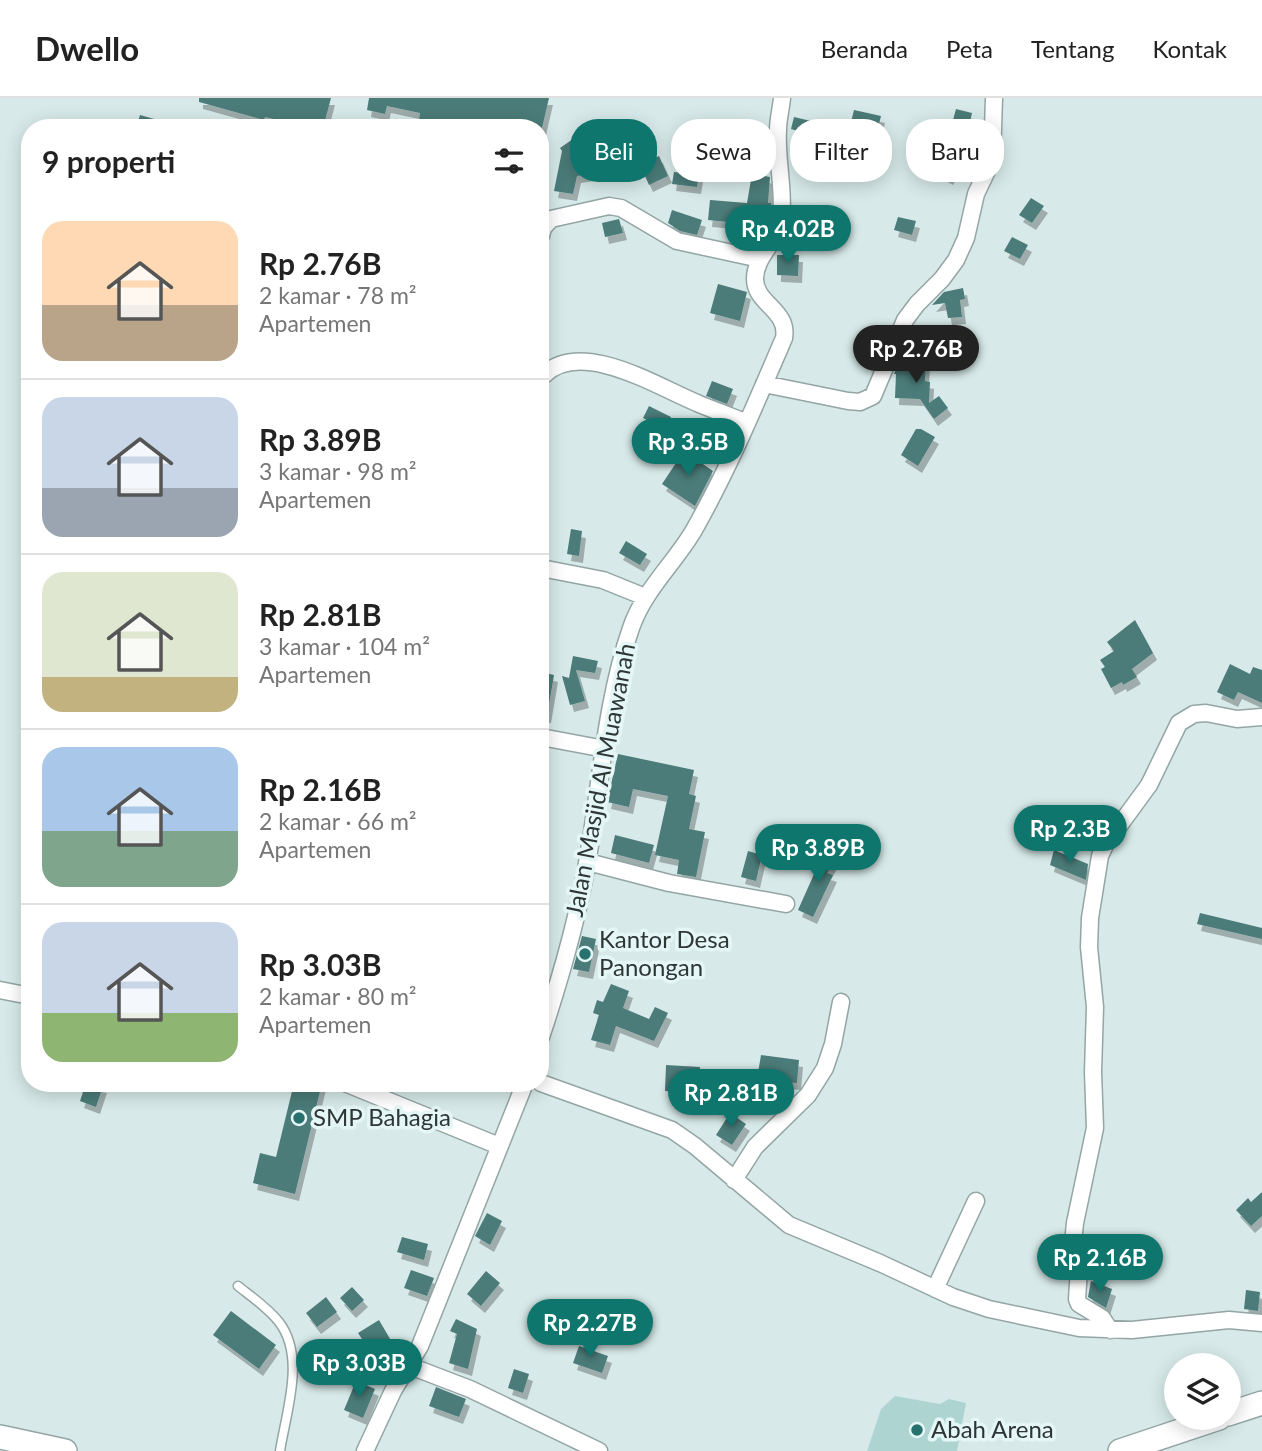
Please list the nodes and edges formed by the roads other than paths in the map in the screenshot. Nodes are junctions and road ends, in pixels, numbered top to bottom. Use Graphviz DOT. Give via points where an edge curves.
graph roads {
  1 [pos="782,98"];
  2 [pos="994,98"];
  3 [pos="549,221"];
  4 [pos="760,259"];
  5 [pos="549,370"];
  6 [pos="764,384"];
  7 [pos="747,424"];
  8 [pos="549,570"];
  9 [pos="645,597"];
  10 [pos="1262,717"];
  11 [pos="549,739"];
  12 [pos="604,749"];
  13 [pos="587,862"];
  14 [pos="786,904"];
  15 [pos="0,989"];
  16 [pos="21,994"];
  17 [pos="841,1002"];
  18 [pos="549,1010"];
  19 [pos="549,1086"];
  20 [pos="367,1092"];
  21 [pos="521,1092"];
  22 [pos="499,1146"];
  23 [pos="734,1180"];
  24 [pos="976,1201"];
  25 [pos="238,1286"];
  26 [pos="935,1289"];
  27 [pos="1262,1323"];
  28 [pos="1110,1329"];
  29 [pos="410,1366"];
  30 [pos="1262,1403"];
  31 [pos="1241,1410"];
  32 [pos="1183,1430"];
  33 [pos="0,1437"];
  34 [pos="65,1451"];
  35 [pos="279,1451"];
  36 [pos="365,1451"];
  37 [pos="599,1451"];
  38 [pos="1120,1451"];
  1 -- 4 [label="street" via="780,225"];
  2 -- 6 [label="street" via="992,160 976,194 966,238 942,279 905,320 873,396 848,401"];
  3 -- 4 [label="street" via="609,206 621,208 677,241"];
  4 -- 6 [label="street, Jalan Masjid Al Muawanah" via="756,288 779,313 786,329"];
  5 -- 7 [label="street" via="562,363 590,362 628,371"];
  6 -- 7 [label="street, Jalan Masjid Al Muawanah"];
  7 -- 9 [label="street, Jalan Masjid Al Muawanah" via="692,532"];
  8 -- 9 [label="street" via="603,580"];
  9 -- 12 [label="street, Jalan Masjid Al Muawanah" via="620,663"];
  10 -- 28 [label="street" via="1237,719 1206,713 1180,723 1149,785 1100,856 1089,947 1096,1007 1095,1128 1073,1243 1079,1304 1102,1318"];
  11 -- 12 [label="street"];
  12 -- 13 [label="street, Jalan Masjid Al Muawanah"];
  13 -- 14 [label="street" via="669,883"];
  13 -- 18 [label="street, Jalan Masjid Al Muawanah"];
  15 -- 16 [label="street"];
  17 -- 23 [label="street" via="825,1068 808,1095 755,1147"];
  19 -- 23 [label="street" via="672,1130"];
  20 -- 22 [label="street"];
  21 -- 22 [label="street"];
  22 -- 29 [label="street"];
  23 -- 26 [label="street" via="789,1225"];
  24 -- 26 [label="street"];
  25 -- 35 [label="lane" via="279,1322 289,1338 293,1373"];
  26 -- 28 [label="street" via="1020,1317"];
  27 -- 28 [label="street" via="1229,1320"];
  29 -- 36 [label="street"];
  29 -- 37 [label="street" via="470,1389"];
  30 -- 31 [label="main road"];
  32 -- 38 [label="main road"];
  33 -- 34 [label="main road"];
}
